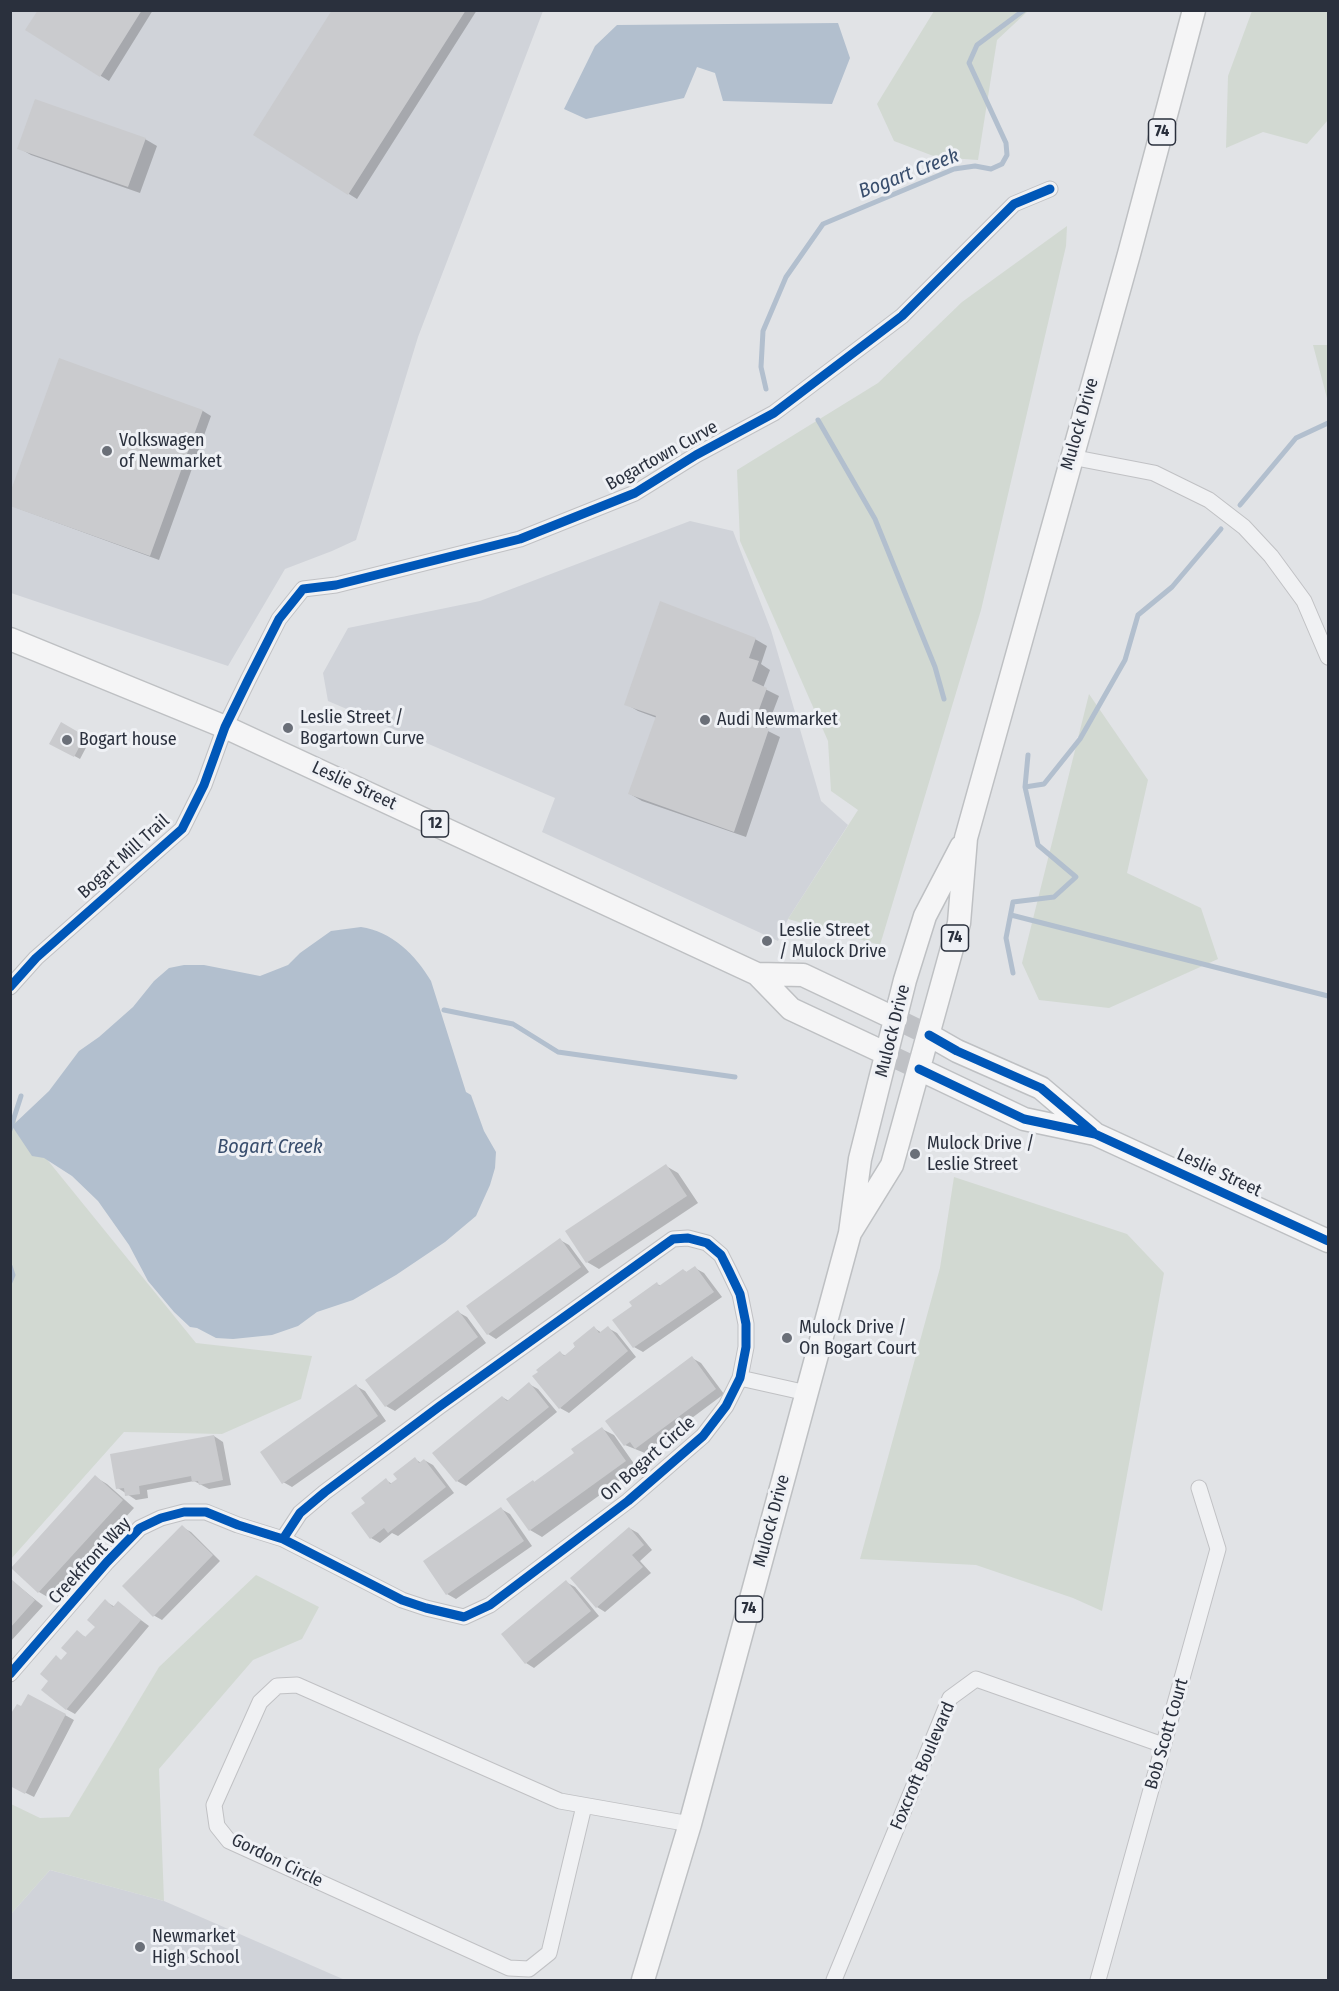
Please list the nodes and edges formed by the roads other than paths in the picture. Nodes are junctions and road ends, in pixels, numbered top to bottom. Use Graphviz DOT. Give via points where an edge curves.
graph roads {
  1 [pos="1194,10"];
  2 [pos="1050,189"];
  3 [pos="1071,457"];
  4 [pos="10,639"];
  5 [pos="1329,657"];
  6 [pos="225,727"];
  7 [pos="966,838"];
  8 [pos="757,974"];
  9 [pos="10,987"];
  10 [pos="896,1019"];
  11 [pos="928,1035"];
  12 [pos="887,1054"];
  13 [pos="920,1070"];
  14 [pos="1095,1134"];
  15 [pos="850,1233"];
  16 [pos="1329,1241"];
  17 [pos="740,1378"];
  18 [pos="807,1393"];
  19 [pos="1199,1488"];
  20 [pos="284,1539"];
  21 [pos="10,1674"];
  22 [pos="1163,1745"];
  23 [pos="584,1806"];
  24 [pos="690,1824"];
  25 [pos="643,1980"];
  26 [pos="834,1980"];
  27 [pos="1098,1980"];
  1 -- 3 [label="main road, Mulock Drive / 74"];
  2 -- 6 [label="street, Bogartown Curve" via="1014,204 902,316 774,413 634,493 520,539 336,585 303,589 279,619"];
  3 -- 5 [label="street" via="1154,473 1209,500 1244,527 1304,601"];
  3 -- 7 [label="main road, Mulock Drive / 74"];
  4 -- 6 [label="main road, Leslie Street / 12"];
  6 -- 8 [label="main road, Leslie Street / 12"];
  6 -- 9 [label="street, Bogart Mill Trail" via="204,785 182,829 36,958"];
  7 -- 10 [label="main road, Mulock Drive / 74" via="925,916"];
  7 -- 11 [label="main road, Mulock Drive / 74" via="959,923"];
  8 -- 10 [label="main road, Leslie Street / 12" via="803,975"];
  8 -- 12 [label="main road, Leslie Street / 12" via="791,1009"];
  10 -- 11 [label="main road, Leslie Street / 12"];
  10 -- 12 [label="main road, Mulock Drive / 74"];
  11 -- 13 [label="main road, Mulock Drive / 74"];
  11 -- 14 [label="main road, Leslie Street / 12" via="1041,1088"];
  12 -- 13 [label="main road, Leslie Street / 12"];
  12 -- 15 [label="main road, Mulock Drive / 74" via="860,1159"];
  13 -- 14 [label="main road, Leslie Street / 12" via="1024,1119"];
  13 -- 15 [label="main road, Mulock Drive / 74" via="892,1165"];
  14 -- 16 [label="main road, Leslie Street / 12"];
  15 -- 18 [label="main road, Mulock Drive / 74"];
  17 -- 18 [label="street"];
  17 -- 20 [label="street, On Bogart Circle" via="726,1406 703,1436 628,1501 490,1605 464,1617 402,1600"];
  17 -- 20 [label="street, On Bogart Circle" via="746,1324 740,1294 729,1271 721,1255 707,1243 673,1239 325,1492 300,1513"];
  18 -- 24 [label="main road, Mulock Drive / 74"];
  19 -- 22 [label="street, Bob Scott Court" via="1218,1549"];
  20 -- 21 [label="street, Creekfront Way" via="206,1512 184,1512 140,1528"];
  22 -- 26 [label="street, Foxcroft Boulevard" via="976,1679 950,1698"];
  22 -- 27 [label="street, Bob Scott Court"];
  23 -- 23 [label="street, Gordon Circle" via="560,1802 297,1685 277,1686 260,1702 214,1805 217,1826 229,1841 509,1968 529,1969 549,1953"];
  23 -- 24 [label="street, Gordon Circle"];
  24 -- 25 [label="main road, Mulock Drive / 74"];
}
